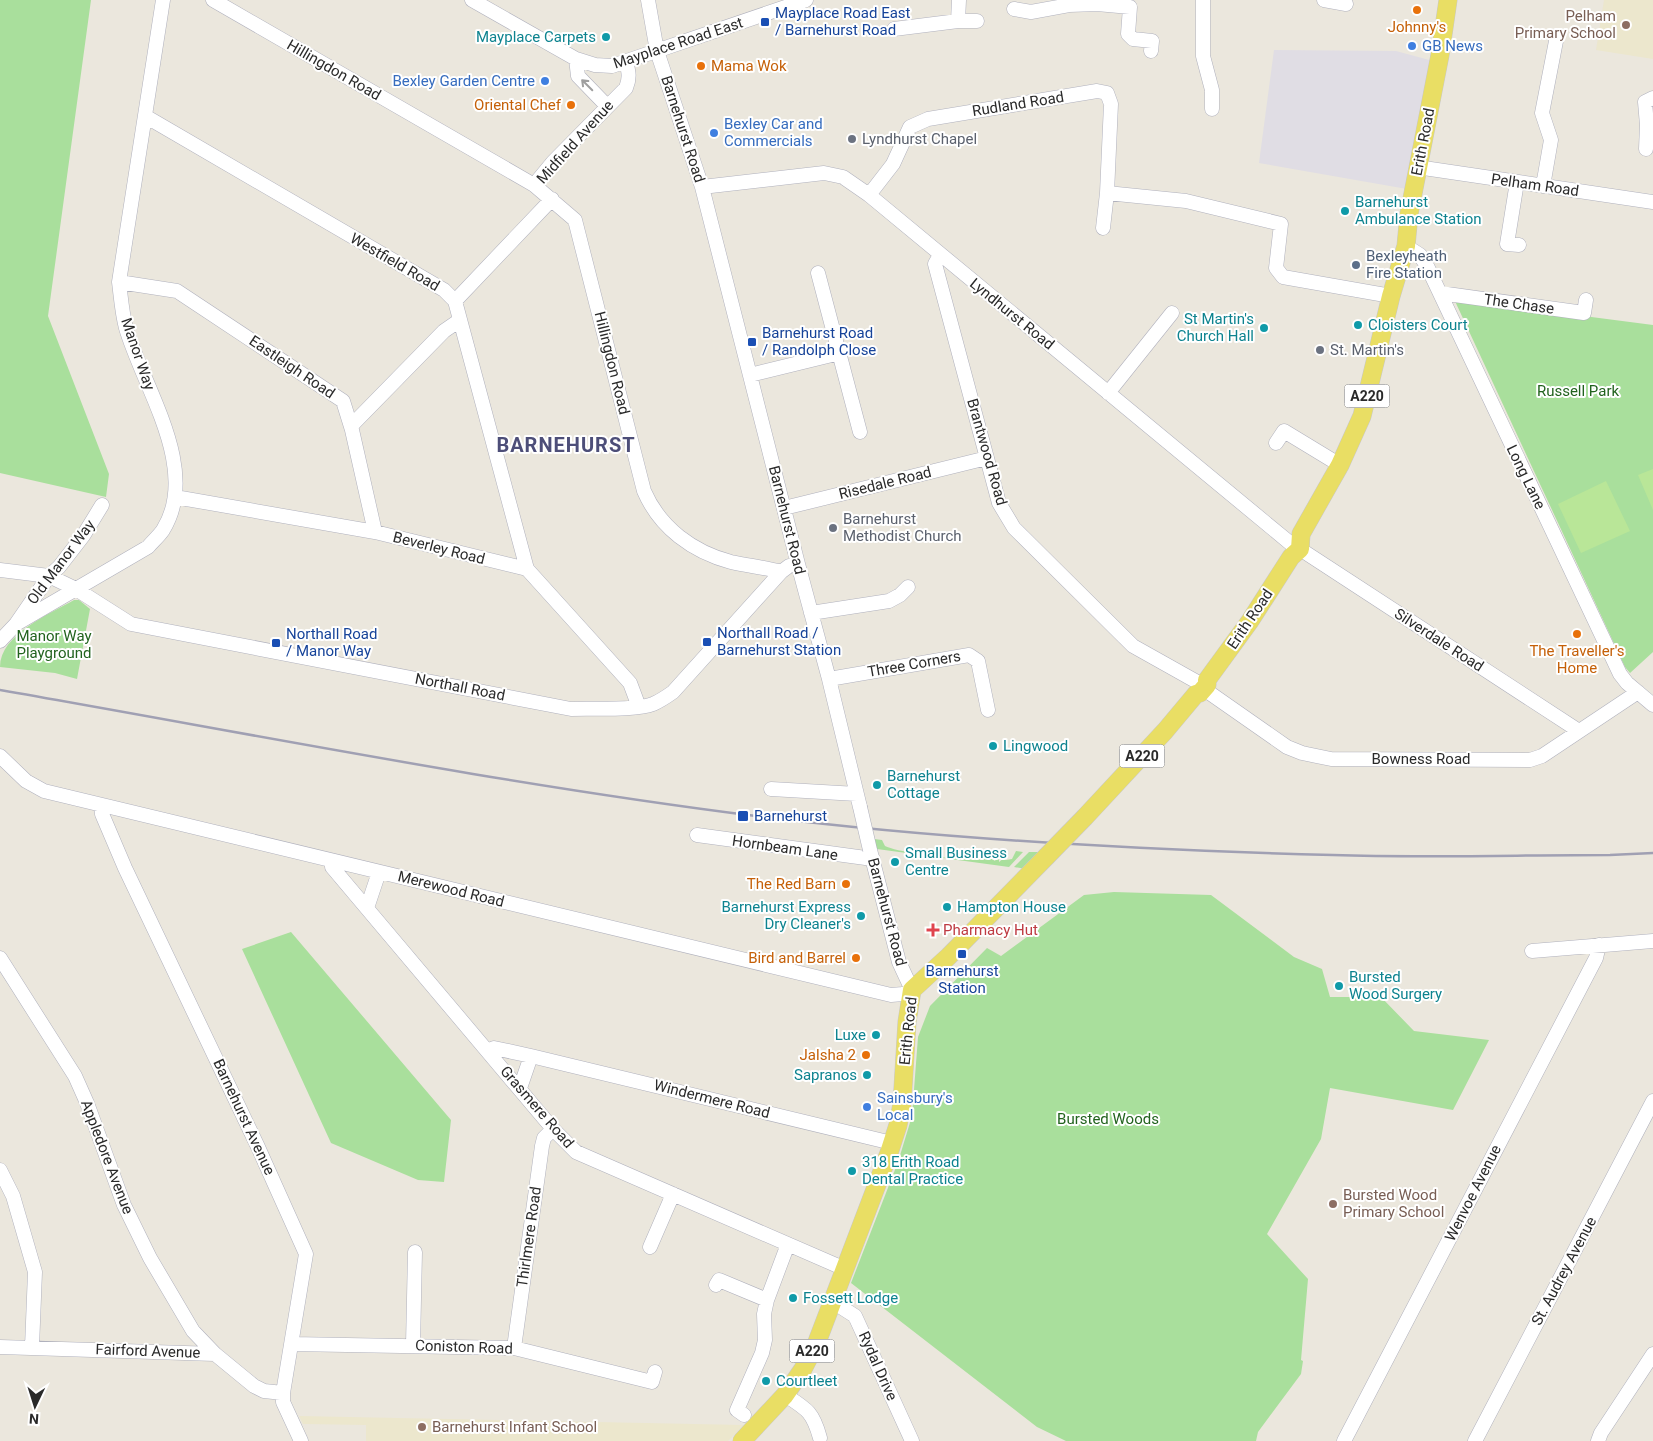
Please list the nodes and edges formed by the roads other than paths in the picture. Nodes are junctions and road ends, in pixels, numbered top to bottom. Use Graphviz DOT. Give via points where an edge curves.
graph roads {
  1 [pos="163,0"];
  2 [pos="213,0"];
  3 [pos="472,0"];
  4 [pos="648,0"];
  5 [pos="806,0"];
  6 [pos="959,0"];
  7 [pos="1203,0"];
  8 [pos="1324,0"];
  9 [pos="1448,0"];
  10 [pos="1097,2"];
  11 [pos="1346,4"];
  12 [pos="1014,9"];
  13 [pos="958,21"];
  14 [pos="977,21"];
  15 [pos="894,29"];
  16 [pos="1557,36"];
  17 [pos="657,51"];
  18 [pos="1151,51"];
  19 [pos="576,59"];
  20 [pos="626,62"];
  21 [pos="1653,98"];
  22 [pos="608,106"];
  23 [pos="1212,109"];
  24 [pos="145,116"];
  25 [pos="1646,149"];
  26 [pos="1417,167"];
  27 [pos="1517,182"];
  28 [pos="534,186"];
  29 [pos="702,186"];
  30 [pos="1543,186"];
  31 [pos="1107,193"];
  32 [pos="869,195"];
  33 [pos="552,199"];
  34 [pos="1653,202"];
  35 [pos="1103,228"];
  36 [pos="1519,245"];
  37 [pos="1406,246"];
  38 [pos="940,255"];
  39 [pos="818,273"];
  40 [pos="120,282"];
  41 [pos="1440,294"];
  42 [pos="1391,296"];
  43 [pos="1586,300"];
  44 [pos="455,301"];
  45 [pos="1172,313"];
  46 [pos="460,320"];
  47 [pos="840,353"];
  48 [pos="750,375"];
  49 [pos="1108,393"];
  50 [pos="351,426"];
  51 [pos="860,432"];
  52 [pos="1276,443"];
  53 [pos="987,458"];
  54 [pos="1340,465"];
  55 [pos="175,497"];
  56 [pos="102,505"];
  57 [pos="784,508"];
  58 [pos="375,532"];
  59 [pos="1295,546"];
  60 [pos="798,564"];
  61 [pos="527,569"];
  62 [pos="0,570"];
  63 [pos="781,572"];
  64 [pos="49,576"];
  65 [pos="908,587"];
  66 [pos="76,589"];
  67 [pos="811,613"];
  68 [pos="16,624"];
  69 [pos="0,641"];
  70 [pos="828,679"];
  71 [pos="1202,687"];
  72 [pos="1638,692"];
  73 [pos="1653,705"];
  74 [pos="639,707"];
  75 [pos="988,710"];
  76 [pos="1579,730"];
  77 [pos="0,756"];
  78 [pos="771,789"];
  79 [pos="858,800"];
  80 [pos="101,805"];
  81 [pos="697,835"];
  82 [pos="872,855"];
  83 [pos="332,861"];
  84 [pos="379,872"];
  85 [pos="367,908"];
  86 [pos="1653,941"];
  87 [pos="1599,945"];
  88 [pos="1532,951"];
  89 [pos="0,958"];
  90 [pos="912,990"];
  91 [pos="488,1051"];
  92 [pos="531,1056"];
  93 [pos="520,1088"];
  94 [pos="1653,1101"];
  95 [pos="553,1130"];
  96 [pos="892,1143"];
  97 [pos="0,1170"];
  98 [pos="673,1194"];
  99 [pos="788,1244"];
  100 [pos="650,1247"];
  101 [pos="415,1252"];
  102 [pos="845,1269"];
  103 [pos="716,1285"];
  104 [pos="767,1300"];
  105 [pos="833,1302"];
  106 [pos="292,1344"];
  107 [pos="414,1345"];
  108 [pos="0,1347"];
  109 [pos="32,1348"];
  110 [pos="514,1348"];
  111 [pos="215,1354"];
  112 [pos="1653,1354"];
  113 [pos="655,1372"];
  114 [pos="283,1393"];
  115 [pos="785,1395"];
  116 [pos="738,1414"];
  117 [pos="820,1438"];
  118 [pos="301,1441"];
  119 [pos="742,1441"];
  120 [pos="912,1441"];
  121 [pos="1344,1441"];
  122 [pos="1475,1441"];
  123 [pos="1598,1441"];
  1 -- 24 [label="street, Manor Way"];
  2 -- 28 [label="street, Hillingdon Road"];
  3 -- 19 [label="street, Mayplace Road East"];
  4 -- 17 [label="street, Barnehurst Road"];
  5 -- 17 [label="street, Mayplace Road East"];
  6 -- 13 [label="street"];
  7 -- 23 [label="street" via="1203,56 1212,90"];
  8 -- 11 [label="street"];
  9 -- 26 [label="main road, Erith Road / A220"];
  10 -- 12 [label="street" via="1031,12"];
  10 -- 18 [label="street" via="1130,6 1128,34 1133,40 1152,41"];
  13 -- 14 [label="street"];
  13 -- 15 [label="street"];
  16 -- 30 [label="street" via="1542,113 1551,140"];
  17 -- 20 [label="street, Mayplace Road East"];
  17 -- 29 [label="street, Barnehurst Road"];
  19 -- 20 [label="street, Mayplace Road East" via="595,65 612,66"];
  22 -- 19 [label="street, one-way" via="578,76"];
  20 -- 22 [label="street, Midfield Avenue" via="629,81"];
  21 -- 25 [label="street" via="1645,102 1648,125"];
  22 -- 28 [label="street, Midfield Avenue"];
  24 -- 40 [label="street, Manor Way"];
  24 -- 44 [label="street, Westfield Road" via="444,290"];
  26 -- 27 [label="street, Pelham Road"];
  26 -- 37 [label="main road, Erith Road / A220"];
  27 -- 30 [label="street, Pelham Road"];
  27 -- 36 [label="street" via="1507,244"];
  28 -- 33 [label="street, Midfield Avenue"];
  29 -- 32 [label="street, Lyndhurst Road" via="824,173 843,177"];
  29 -- 48 [label="street, Barnehurst Road"];
  30 -- 34 [label="street, Pelham Road"];
  31 -- 32 [label="street, Rudland Road" via="1111,104 1107,93 1097,91 928,119 916,124 910,127 893,164"];
  31 -- 35 [label="street, Rudland Road"];
  31 -- 42 [label="street" via="1186,200 1281,224 1276,268 1283,277"];
  32 -- 38 [label="street, Lyndhurst Road"];
  33 -- 44 [label="street, Midfield Avenue"];
  33 -- 63 [label="street, Hillingdon Road" via="575,220 644,492 650,504 682,540 705,553"];
  37 -- 41 [label="street, Long Lane" via="1420,255"];
  37 -- 42 [label="main road, Erith Road / A220"];
  38 -- 49 [label="street, Lyndhurst Road"];
  38 -- 53 [label="street, Brantwood Road" via="935,264"];
  39 -- 47 [label="street"];
  40 -- 50 [label="street, Eastleigh Road" via="177,291 343,401"];
  40 -- 55 [label="street, Manor Way" via="126,328 174,461"];
  41 -- 43 [label="street, The Chase" via="1584,313"];
  41 -- 72 [label="street, Long Lane" via="1611,658 1620,674"];
  42 -- 54 [label="main road, Erith Road / A220" via="1362,416"];
  44 -- 46 [label="street, Westfield Road"];
  45 -- 49 [label="street"];
  46 -- 50 [label="street" via="444,331"];
  46 -- 61 [label="street, Westfield Road"];
  47 -- 48 [label="street"];
  47 -- 51 [label="street"];
  48 -- 57 [label="street, Barnehurst Road"];
  49 -- 59 [label="street, Lyndhurst Road"];
  50 -- 58 [label="street, Eastleigh Road"];
  52 -- 54 [label="street" via="1284,431"];
  53 -- 57 [label="street, Risedale Road"];
  53 -- 71 [label="street, Brantwood Road" via="1000,503 1014,528 1133,646"];
  54 -- 59 [label="main road, Erith Road / A220"];
  55 -- 58 [label="street, Beverley Road"];
  55 -- 66 [label="street, Manor Way" via="163,531 148,547"];
  56 -- 64 [label="street, Old Manor Way" via="83,536"];
  57 -- 60 [label="street, Barnehurst Road"];
  58 -- 61 [label="street, Beverley Road"];
  59 -- 71 [label="main road, Erith Road / A220" via="1250,621"];
  59 -- 76 [label="street, Silverdale Road"];
  60 -- 63 [label="street, Northall Road"];
  60 -- 67 [label="street, Barnehurst Road"];
  61 -- 74 [label="street" via="630,683"];
  62 -- 64 [label="street, Northall Road"];
  63 -- 74 [label="street, Northall Road" via="672,692 654,704"];
  64 -- 66 [label="street, Northall Road"];
  64 -- 68 [label="street, Old Manor Way"];
  65 -- 67 [label="street" via="889,601"];
  66 -- 68 [label="street, Manor Way"];
  66 -- 74 [label="street, Northall Road" via="131,624 571,708"];
  67 -- 70 [label="street, Barnehurst Road"];
  68 -- 69 [label="street, Old Manor Way"];
  70 -- 75 [label="street, Three Corners" via="969,654 978,661"];
  70 -- 79 [label="street, Barnehurst Road"];
  71 -- 76 [label="street, Bowness Road" via="1288,747 1331,759 1530,760 1542,756"];
  71 -- 90 [label="main road, Erith Road / A220, bridge" via="1046,857"];
  72 -- 73 [label="street, Long Lane"];
  72 -- 76 [label="street, Bowness Road"];
  77 -- 80 [label="street, Merewood Road" via="26,781 44,791"];
  78 -- 79 [label="street"];
  79 -- 82 [label="street, Barnehurst Road, bridge"];
  80 -- 83 [label="street, Merewood Road"];
  80 -- 106 [label="street, Barnehurst Avenue" via="125,868 306,1254"];
  81 -- 82 [label="street, Hornbeam Lane"];
  82 -- 90 [label="street, Barnehurst Road" via="899,962"];
  83 -- 84 [label="street, Merewood Road"];
  83 -- 85 [label="street, Grasmere Road" via="332,867"];
  84 -- 85 [label="street"];
  84 -- 90 [label="street, Merewood Road" via="891,995"];
  85 -- 91 [label="street, Grasmere Road"];
  86 -- 87 [label="street"];
  87 -- 88 [label="street"];
  87 -- 121 [label="street, Wenvoe Avenue" via="1596,958"];
  89 -- 111 [label="street, Appledore Avenue" via="75,1076 124,1205 150,1258 193,1331"];
  90 -- 96 [label="main road, Erith Road / A220" via="902,1104"];
  91 -- 92 [label="street, Windermere Road" via="494,1048"];
  91 -- 93 [label="street, Grasmere Road"];
  92 -- 93 [label="street"];
  92 -- 96 [label="street, Windermere Road"];
  93 -- 95 [label="street, Grasmere Road"];
  94 -- 122 [label="street, St. Audrey Avenue"];
  95 -- 98 [label="street, Grasmere Road" via="576,1152"];
  95 -- 110 [label="street, Thirlmere Road" via="544,1138 542,1146"];
  96 -- 102 [label="main road, Erith Road / A220"];
  97 -- 109 [label="street" via="13,1196 35,1272"];
  98 -- 99 [label="street, Grasmere Road"];
  98 -- 100 [label="street"];
  99 -- 102 [label="street, Grasmere Road"];
  99 -- 104 [label="street"];
  101 -- 107 [label="street"];
  102 -- 105 [label="main road, Erith Road / A220"];
  103 -- 104 [label="street" via="719,1280"];
  104 -- 116 [label="street" via="762,1353"];
  105 -- 115 [label="main road, Erith Road / A220" via="817,1342"];
  105 -- 120 [label="street, Rydal Drive" via="855,1316"];
  106 -- 107 [label="street, Coniston Road"];
  106 -- 114 [label="street, Barnehurst Avenue"];
  107 -- 110 [label="street, Coniston Road"];
  108 -- 109 [label="street, Fairford Avenue"];
  109 -- 111 [label="street, Fairford Avenue"];
  110 -- 113 [label="street, Coniston Road" via="652,1382"];
  111 -- 114 [label="street, Fairford Avenue" via="264,1392"];
  112 -- 123 [label="street"];
  114 -- 118 [label="street, Barnehurst Avenue" via="283,1402"];
  115 -- 117 [label="street" via="806,1408 816,1421"];
  115 -- 119 [label="main road, Erith Road / A220"];
}
